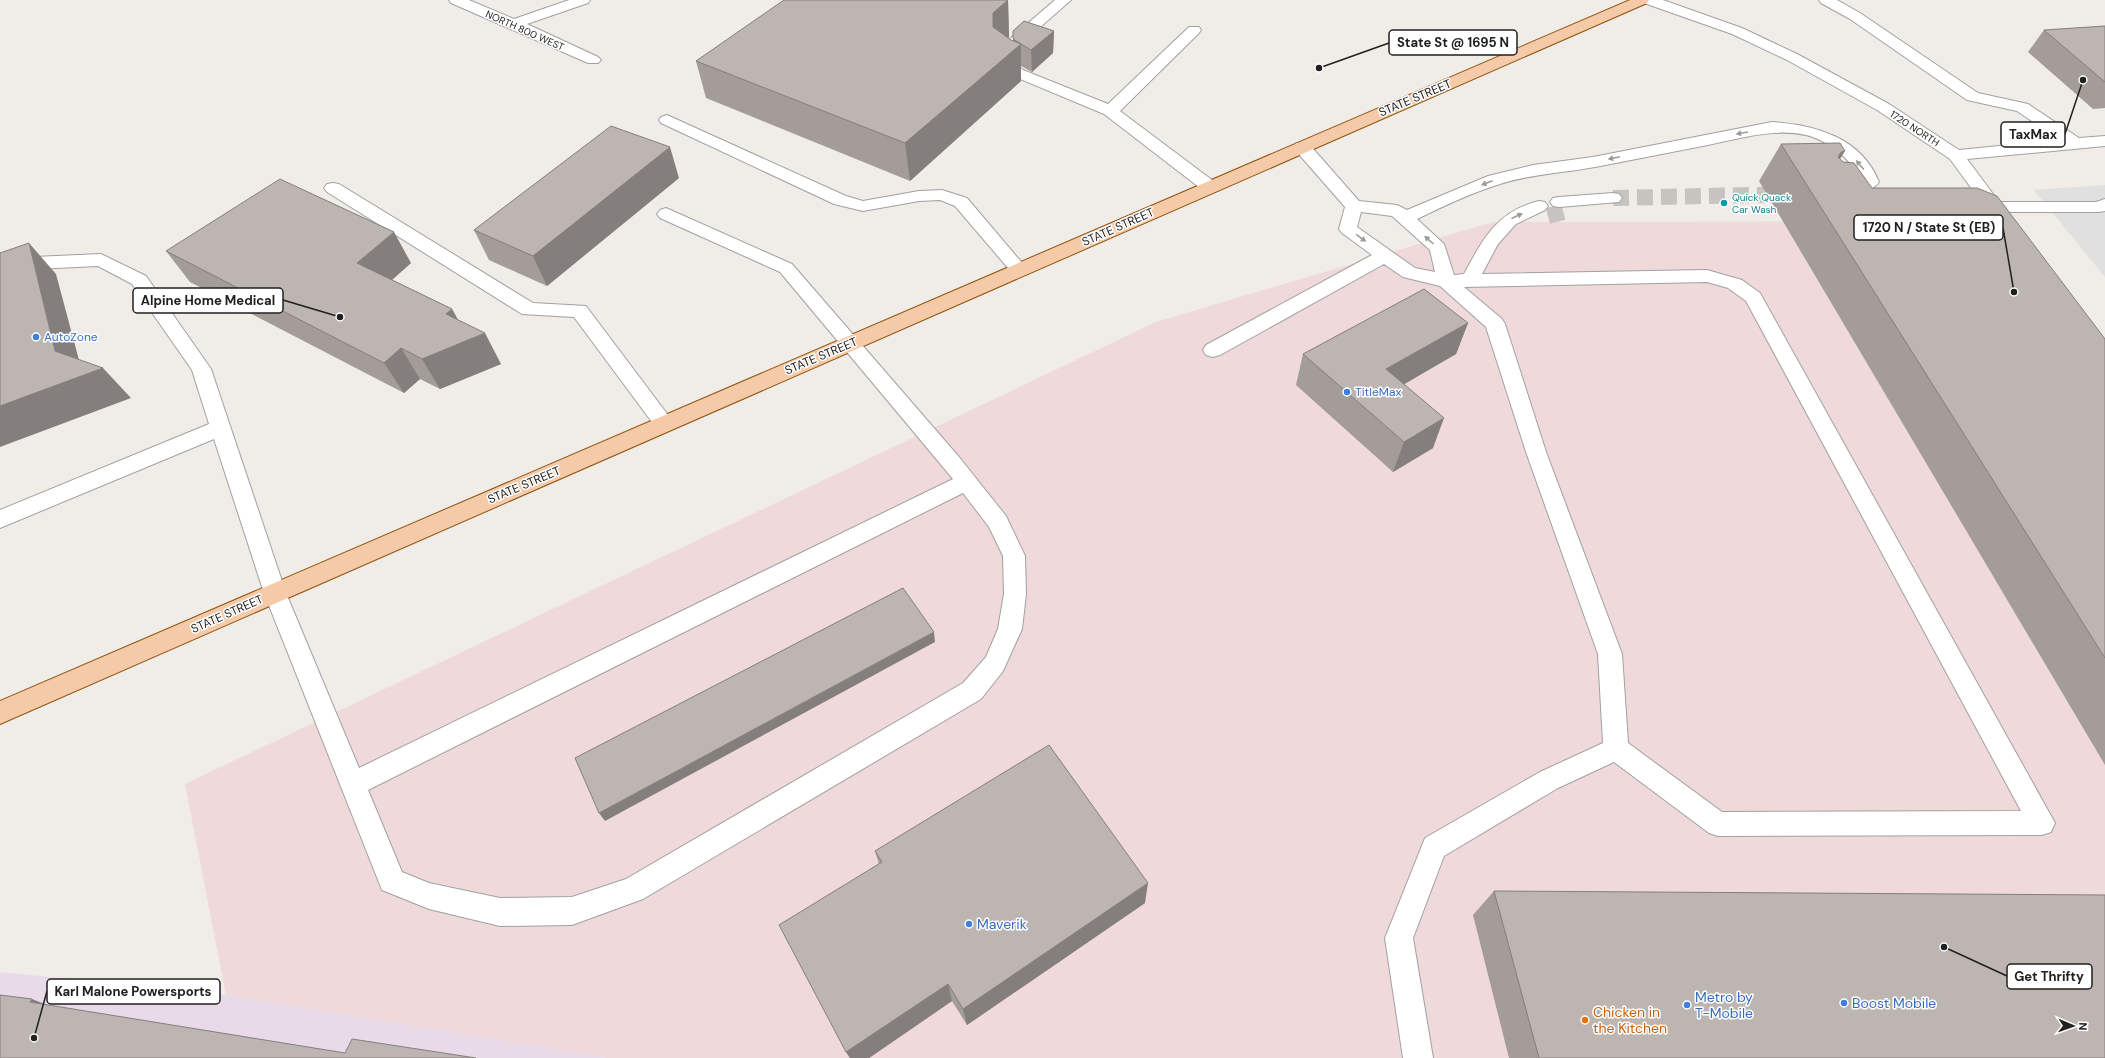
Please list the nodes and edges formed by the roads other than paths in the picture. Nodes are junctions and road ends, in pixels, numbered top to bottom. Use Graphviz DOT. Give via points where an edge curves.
graph roads {
  1 [pos="456,0"];
  2 [pos="583,0"];
  3 [pos="1064,0"];
  4 [pos="1642,0"];
  5 [pos="1649,0"];
  6 [pos="1826,0"];
  7 [pos="514,24"];
  8 [pos="1194,30"];
  9 [pos="593,60"];
  10 [pos="1110,110"];
  11 [pos="667,120"];
  12 [pos="2105,141"];
  13 [pos="2075,143"];
  14 [pos="1302,146"];
  15 [pos="1956,155"];
  16 [pos="1210,187"];
  17 [pos="334,188"];
  18 [pos="1825,194"];
  19 [pos="1613,198"];
  20 [pos="2105,204"];
  21 [pos="1354,206"];
  22 [pos="1563,206"];
  23 [pos="1994,207"];
  24 [pos="1543,211"];
  25 [pos="666,214"];
  26 [pos="1404,218"];
  27 [pos="2008,226"];
  28 [pos="1385,256"];
  29 [pos="1019,270"];
  30 [pos="0,273"];
  31 [pos="1446,280"];
  32 [pos="1470,280"];
  33 [pos="849,344"];
  34 [pos="1213,350"];
  35 [pos="664,424"];
  36 [pos="220,428"];
  37 [pos="967,482"];
  38 [pos="0,519"];
  39 [pos="275,593"];
  40 [pos="0,713"];
  41 [pos="1616,749"];
  42 [pos="353,784"];
  43 [pos="1418,1058"];
  1 -- 7 [label="street, NORTH 800 WEST"];
  2 -- 7 [label="street"];
  3 -- 10 [label="street" via="1004,51 1004,64 1018,73"];
  4 -- 14 [label="main road, STATE STREET"];
  5 -- 15 [label="street, 1720 NORTH" via="1736,31 1792,57 1883,107"];
  6 -- 13 [label="street" via="1855,16 1973,97 2022,107"];
  7 -- 9 [label="street, NORTH 800 WEST"];
  8 -- 10 [label="street"];
  10 -- 16 [label="street"];
  11 -- 29 [label="street" via="840,200 863,206 919,196 942,195 961,202"];
  12 -- 13 [label="street"];
  13 -- 15 [label="street"];
  14 -- 16 [label="main road, STATE STREET"];
  14 -- 21 [label="street"];
  15 -- 23 [label="street, 1720 NORTH"];
  16 -- 29 [label="main road, STATE STREET"];
  17 -- 35 [label="street" via="529,309 579,311"];
  18 -- 26 [label="street, one-way" via="1856,189 1870,182 1868,175 1854,158 1824,136 1772,127 1593,162 1534,170 1494,180"];
  19 -- 22 [label="street" via="1593,201 1587,207"];
  20 -- 23 [label="street" via="2099,207"];
  21 -- 26 [label="street" via="1397,211"];
  21 -- 28 [label="street, one-way" via="1348,229"];
  23 -- 27 [label="street, 1720 NORTH"];
  32 -- 24 [label="street, one-way" via="1491,241 1510,220"];
  25 -- 33 [label="street" via="786,268"];
  31 -- 26 [label="street, one-way" via="1438,248"];
  28 -- 31 [label="street" via="1409,273"];
  28 -- 34 [label="street"];
  29 -- 33 [label="main road, STATE STREET"];
  30 -- 36 [label="street" via="34,263 101,260 139,280 201,369"];
  31 -- 32 [label="street"];
  31 -- 41 [label="street" via="1495,324 1536,452 1610,654"];
  32 -- 41 [label="street" via="1707,276 1735,284 1753,297 2042,823 1718,824"];
  33 -- 35 [label="main road, STATE STREET"];
  33 -- 37 [label="street"];
  35 -- 39 [label="main road, STATE STREET"];
  36 -- 38 [label="street"];
  36 -- 39 [label="street"];
  37 -- 42 [label="street"];
  37 -- 42 [label="street" via="998,522 1014,556 1016,594 1010,630 995,664 972,691 633,890 572,911 500,912 429,896 392,881"];
  39 -- 40 [label="main road, STATE STREET"];
  39 -- 42 [label="street"];
  41 -- 43 [label="street" via="1549,780 1434,847 1399,938"];
}
